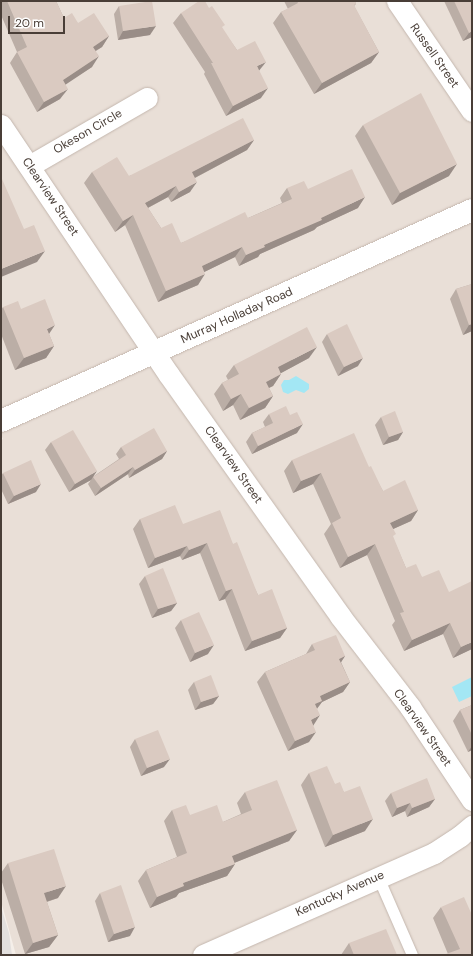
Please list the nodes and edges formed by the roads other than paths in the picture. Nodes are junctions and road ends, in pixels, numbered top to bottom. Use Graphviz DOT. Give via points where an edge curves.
graph roads {
  1 [pos="397,1"];
  2 [pos="147,98"];
  3 [pos="472,111"];
  4 [pos="1,125"];
  5 [pos="29,166"];
  6 [pos="472,210"];
  7 [pos="155,353"];
  8 [pos="1,421"];
  9 [pos="472,800"];
  10 [pos="472,826"];
  11 [pos="378,878"];
  12 [pos="203,955"];
  13 [pos="412,955"];
  1 -- 3 [label="street, Russell Street"];
  2 -- 5 [label="street, Okeson Circle"];
  4 -- 5 [label="street, Clearview Street"];
  5 -- 7 [label="street, Clearview Street"];
  6 -- 7 [label="street, Murray Holladay Road"];
  7 -- 8 [label="street, Murray Holladay Road"];
  7 -- 9 [label="street, Clearview Street" via="340,616 410,707"];
  10 -- 11 [label="street, Kentucky Avenue" via="434,852"];
  11 -- 12 [label="street, Kentucky Avenue"];
  11 -- 13 [label="lane"];
}
